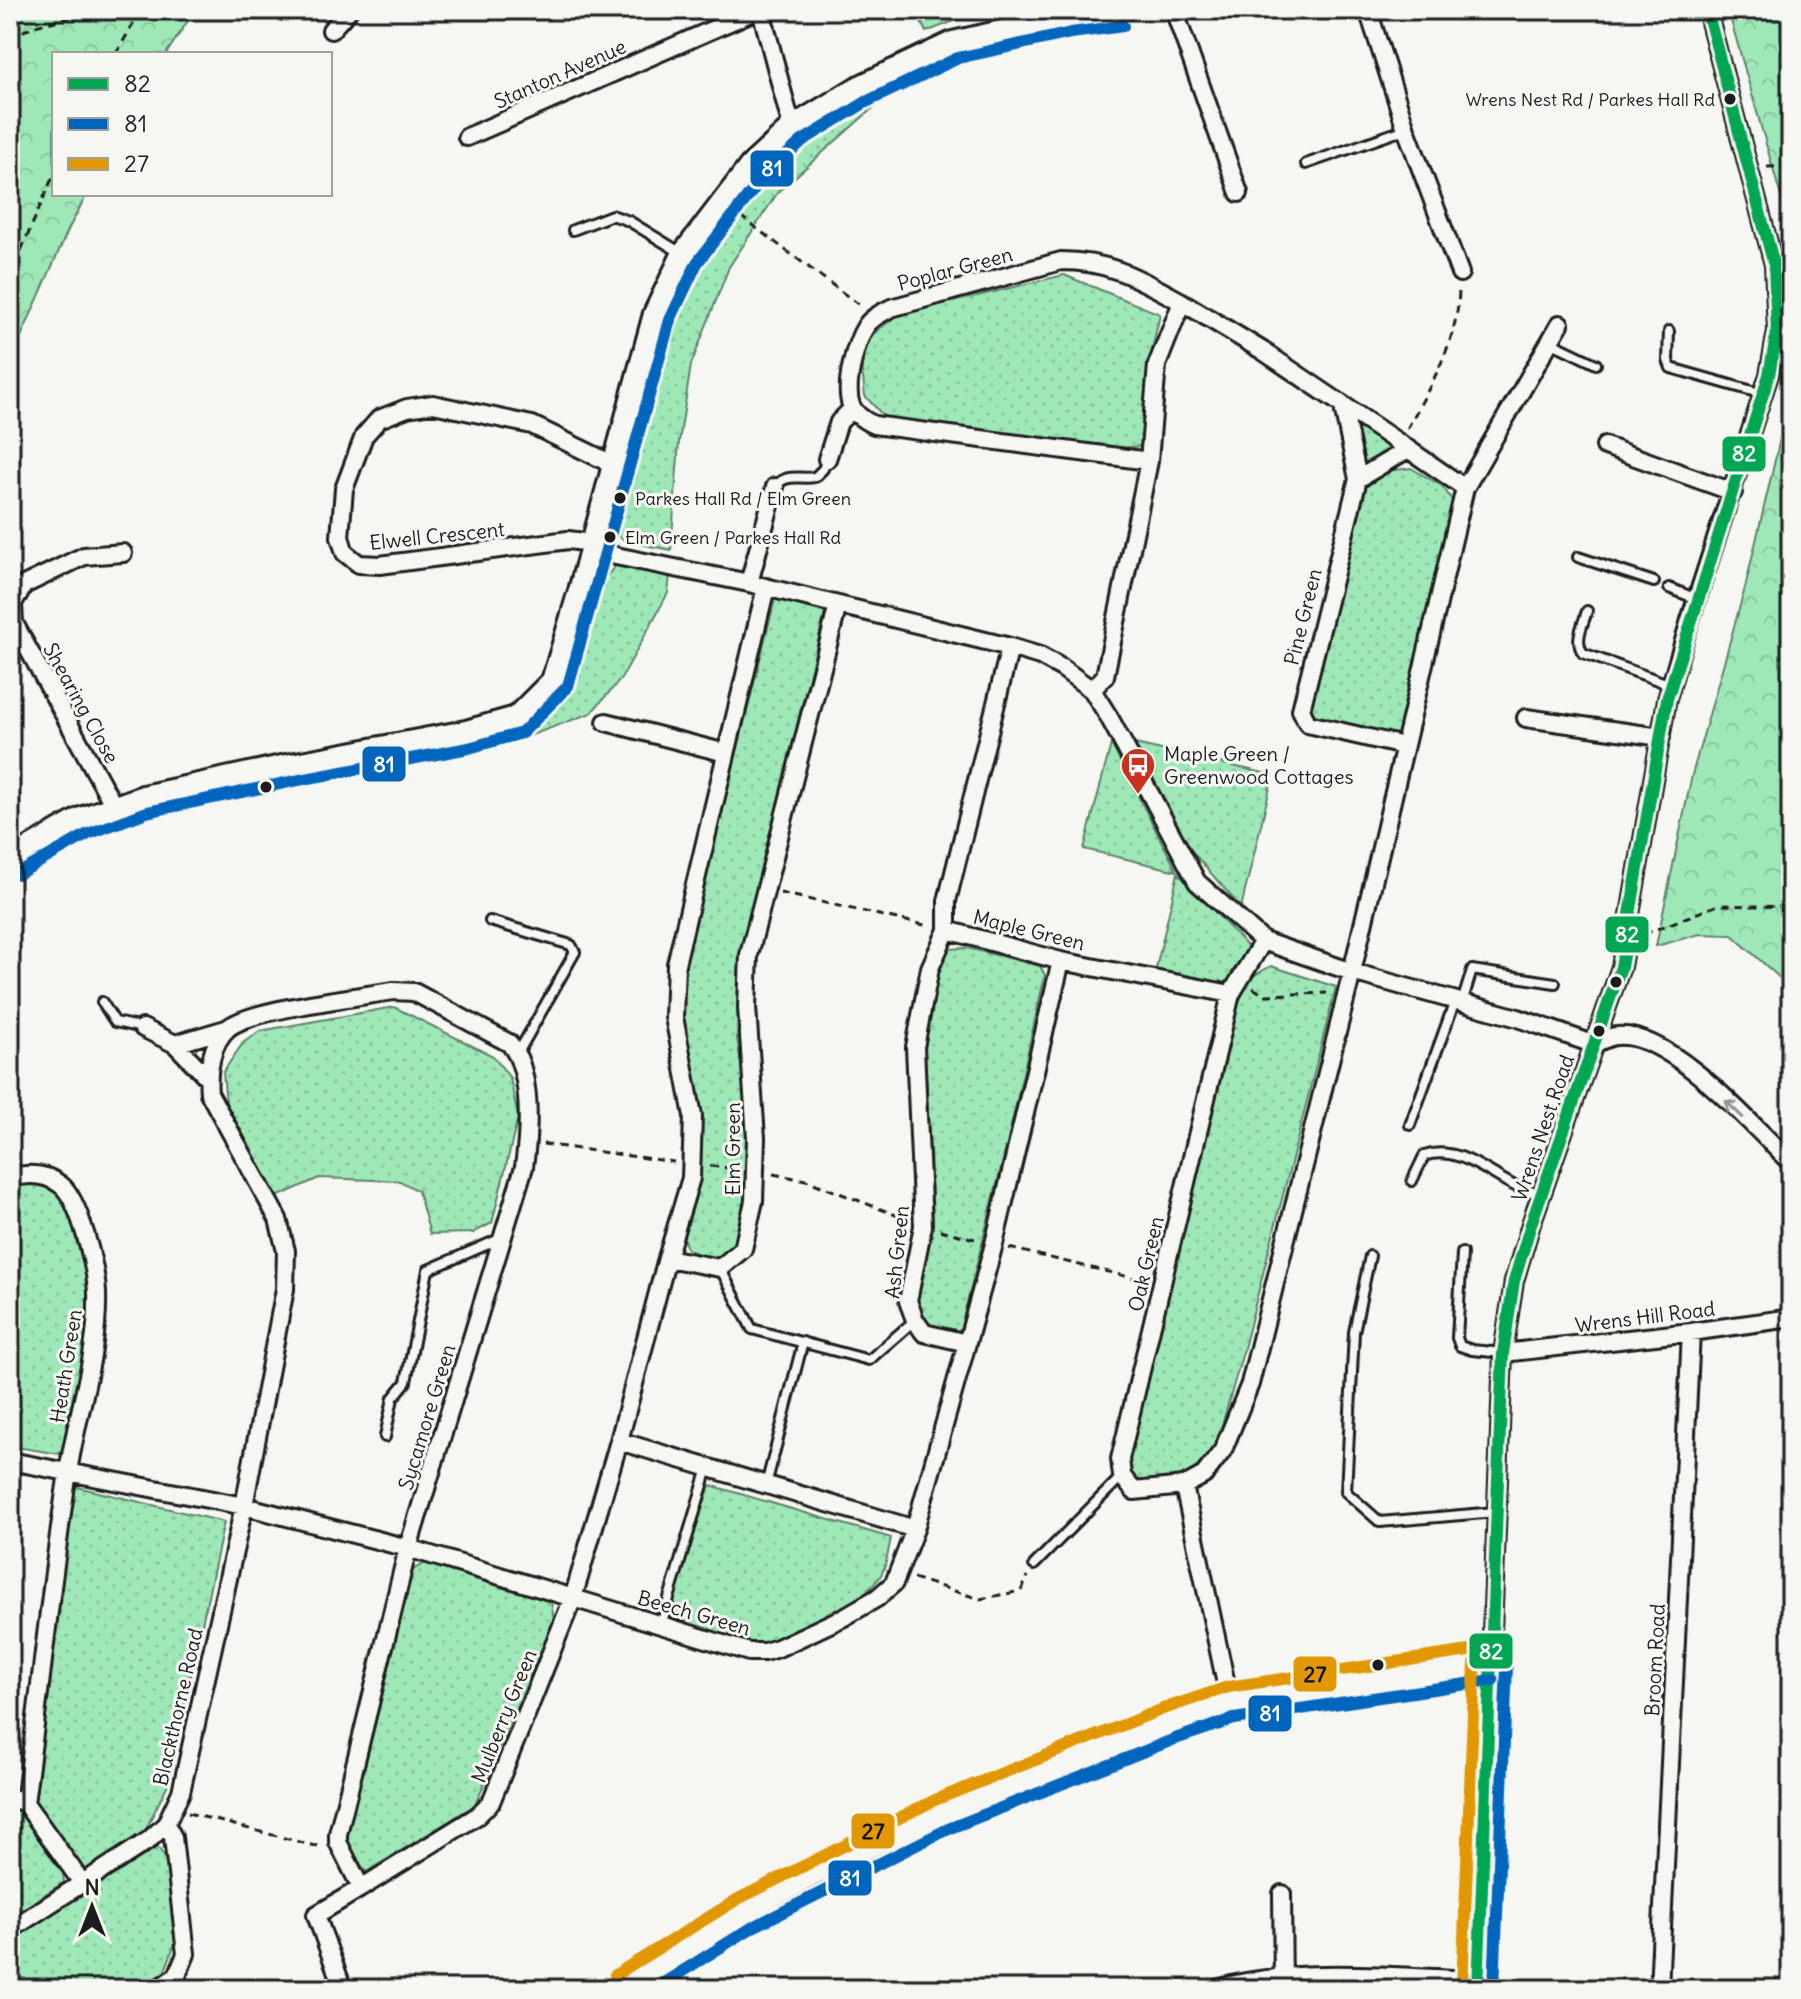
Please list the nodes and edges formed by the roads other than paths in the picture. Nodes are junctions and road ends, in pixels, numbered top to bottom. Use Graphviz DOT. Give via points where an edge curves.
graph roads {
  1 [pos="349,10"];
  2 [pos="759,10"];
  3 [pos="1121,10"];
  4 [pos="1174,10"];
  5 [pos="1368,10"];
  6 [pos="1708,14"];
  7 [pos="331,30"];
  8 [pos="792,128"];
  9 [pos="1406,129"];
  10 [pos="467,137"];
  11 [pos="1306,164"];
  12 [pos="1239,193"];
  13 [pos="573,230"];
  14 [pos="683,255"];
  15 [pos="1460,273"];
  16 [pos="1182,302"];
  17 [pos="1560,324"];
  18 [pos="1669,331"];
  19 [pos="1550,342"];
  20 [pos="1596,364"];
  21 [pos="1764,394"];
  22 [pos="1343,407"];
  23 [pos="852,409"];
  24 [pos="1404,446"];
  25 [pos="1605,446"];
  26 [pos="827,459"];
  27 [pos="1149,461"];
  28 [pos="614,465"];
  29 [pos="1358,479"];
  30 [pos="775,487"];
  31 [pos="1465,488"];
  32 [pos="1733,492"];
  33 [pos="592,547"];
  34 [pos="123,553"];
  35 [pos="1578,557"];
  36 [pos="1654,582"];
  37 [pos="757,585"];
  38 [pos="1669,588"];
  39 [pos="1697,599"];
  40 [pos="838,605"];
  41 [pos="1587,611"];
  42 [pos="1010,647"];
  43 [pos="1671,685"];
  44 [pos="1092,690"];
  45 [pos="1526,718"];
  46 [pos="606,722"];
  47 [pos="1661,737"];
  48 [pos="1404,746"];
  49 [pos="726,753"];
  50 [pos="114,806"];
  51 [pos="10,860"];
  52 [pos="490,921"];
  53 [pos="947,930"];
  54 [pos="1263,941"];
  55 [pos="1061,961"];
  56 [pos="1352,972"];
  57 [pos="1555,983"];
  58 [pos="1235,987"];
  59 [pos="102,1002"];
  60 [pos="1458,1002"];
  61 [pos="143,1028"];
  62 [pos="226,1029"];
  63 [pos="175,1044"];
  64 [pos="1593,1044"];
  65 [pos="518,1053"];
  66 [pos="208,1078"];
  67 [pos="1410,1125"];
  68 [pos="1791,1163"];
  69 [pos="10,1178"];
  70 [pos="1412,1181"];
  71 [pos="1541,1195"];
  72 [pos="503,1237"];
  73 [pos="1462,1253"];
  74 [pos="1370,1256"];
  75 [pos="667,1258"];
  76 [pos="720,1268"];
  77 [pos="1791,1318"];
  78 [pos="915,1320"];
  79 [pos="1691,1332"];
  80 [pos="803,1342"];
  81 [pos="967,1343"];
  82 [pos="1503,1353"];
  83 [pos="385,1437"];
  84 [pos="619,1441"];
  85 [pos="10,1461"];
  86 [pos="708,1468"];
  87 [pos="68,1471"];
  88 [pos="1122,1476"];
  89 [pos="766,1485"];
  90 [pos="1184,1486"];
  91 [pos="244,1506"];
  92 [pos="1496,1512"];
  93 [pos="915,1529"];
  94 [pos="408,1548"];
  95 [pos="1034,1565"];
  96 [pos="573,1598"];
  97 [pos="661,1625"];
  98 [pos="1491,1664"];
  99 [pos="1230,1703"];
  100 [pos="18,1800"];
  101 [pos="170,1816"];
  102 [pos="83,1884"];
  103 [pos="361,1888"];
  104 [pos="1282,1894"];
  105 [pos="10,1930"];
  106 [pos="1284,1984"];
  107 [pos="1478,1984"];
  108 [pos="157,1989"];
  109 [pos="343,1989"];
  110 [pos="624,1989"];
  111 [pos="1216,1989"];
  112 [pos="1659,1989"];
  1 -- 7 [label="street"];
  2 -- 8 [label="street"];
  2 -- 10 [label="street, Stanton Avenue"];
  3 -- 8 [label="street" via="953,43 858,88"];
  4 -- 12 [label="street"];
  5 -- 9 [label="street"];
  6 -- 21 [label="street, Wrens Nest Road" via="1774,265 1777,331"];
  8 -- 14 [label="street" via="751,166"];
  9 -- 11 [label="lane"];
  9 -- 15 [label="street"];
  13 -- 14 [label="lane" via="612,215"];
  14 -- 28 [label="street" via="655,314"];
  16 -- 22 [label="street"];
  16 -- 23 [label="street, Poplar Green" via="1110,266 1084,261 1061,261 910,301 875,316 866,326 854,353"];
  16 -- 27 [label="street" via="1157,365"];
  17 -- 19 [label="street"];
  18 -- 21 [label="lane" via="1671,368"];
  19 -- 20 [label="lane"];
  19 -- 31 [label="street"];
  21 -- 32 [label="street, Wrens Nest Road"];
  22 -- 24 [label="street"];
  22 -- 29 [label="street"];
  23 -- 26 [label="street" via="839,422"];
  23 -- 27 [label="street" via="874,425"];
  24 -- 29 [label="street"];
  24 -- 31 [label="street"];
  25 -- 32 [label="street"];
  26 -- 30 [label="lane" via="815,477 782,479"];
  27 -- 44 [label="street" via="1105,676"];
  28 -- 33 [label="street"];
  28 -- 33 [label="street, Elwell Crescent" via="532,425 433,404 379,419 364,436 344,489 340,537 345,553 359,564 568,540"];
  29 -- 48 [label="street, Pine Green" via="1301,710 1308,724"];
  30 -- 37 [label="street, Elm Green"];
  31 -- 48 [label="street"];
  32 -- 39 [label="street, Wrens Nest Road"];
  33 -- 37 [label="street"];
  33 -- 50 [label="street" via="553,681 516,718"];
  34 -- 50 [label="street, Shearing Close" via="84,556 24,585 13,603 14,623"];
  35 -- 36 [label="lane"];
  37 -- 40 [label="street"];
  37 -- 49 [label="street, Elm Green"];
  38 -- 39 [label="lane"];
  39 -- 43 [label="street, Wrens Nest Road"];
  40 -- 42 [label="street"];
  40 -- 76 [label="street, Elm Green" via="749,955 754,1201 743,1249"];
  41 -- 43 [label="lane" via="1578,640 1583,653"];
  42 -- 44 [label="street" via="1040,656"];
  42 -- 53 [label="street, Maple Green" via="947,901"];
  43 -- 47 [label="street, Wrens Nest Road"];
  44 -- 54 [label="street" via="1197,882"];
  45 -- 47 [label="street"];
  46 -- 49 [label="street"];
  47 -- 64 [label="street, Wrens Nest Road" via="1621,967"];
  48 -- 56 [label="street"];
  49 -- 75 [label="street, Elm Green" via="676,964 674,1017 693,1116 691,1178"];
  50 -- 51 [label="street"];
  52 -- 65 [label="lane" via="571,945 575,952"];
  53 -- 55 [label="street, Maple Green"];
  53 -- 78 [label="street, Ash Green" via="930,968 915,1047 923,1226 908,1301"];
  54 -- 56 [label="street"];
  54 -- 58 [label="street"];
  55 -- 58 [label="street, Maple Green"];
  55 -- 81 [label="street"];
  56 -- 60 [label="street"];
  56 -- 90 [label="street" via="1250,1384 1223,1450 1204,1475"];
  57 -- 60 [label="lane" via="1472,970"];
  58 -- 88 [label="street, Oak Green" via="1120,1459"];
  59 -- 61 [label="lane" via="115,1022"];
  60 -- 64 [label="street"];
  60 -- 67 [label="lane"];
  61 -- 63 [label="street"];
  62 -- 63 [label="street"];
  62 -- 65 [label="street" via="259,1015 393,991 414,992 509,1043"];
  62 -- 66 [label="street"];
  63 -- 66 [label="street"];
  68 -- 64 [label="street, one-way" via="1690,1067 1651,1043 1617,1036"];
  64 -- 71 [label="street, Wrens Nest Road"];
  65 -- 72 [label="street, Sycamore Green" via="528,1141"];
  66 -- 91 [label="street" via="215,1106 278,1219 286,1251 285,1289"];
  69 -- 87 [label="street, Heath Green" via="30,1173 63,1186 74,1202 92,1256 96,1325"];
  70 -- 71 [label="lane" via="1424,1156 1443,1152"];
  71 -- 82 [label="street, Wrens Nest Road" via="1514,1281"];
  72 -- 83 [label="lane" via="428,1270 406,1382 393,1398"];
  72 -- 94 [label="street, Sycamore Green"];
  73 -- 82 [label="lane" via="1460,1346"];
  74 -- 92 [label="lane" via="1354,1332 1346,1492 1380,1522"];
  75 -- 76 [label="street"];
  75 -- 84 [label="street"];
  76 -- 80 [label="lane" via="752,1329"];
  77 -- 79 [label="street, Wrens Hill Road"];
  78 -- 80 [label="lane" via="869,1360"];
  78 -- 81 [label="street, Ash Green" via="924,1333"];
  79 -- 82 [label="street, Wrens Hill Road"];
  79 -- 112 [label="street, Broom Road"];
  80 -- 89 [label="lane"];
  81 -- 93 [label="street, Beech Green"];
  82 -- 92 [label="street, Wrens Nest Road"];
  84 -- 86 [label="street"];
  84 -- 96 [label="street"];
  85 -- 87 [label="street"];
  86 -- 89 [label="street"];
  86 -- 97 [label="lane"];
  87 -- 91 [label="street"];
  87 -- 100 [label="street, Heath Green"];
  88 -- 90 [label="street" via="1134,1491"];
  88 -- 95 [label="lane"];
  89 -- 93 [label="street"];
  90 -- 99 [label="street"];
  91 -- 94 [label="street"];
  91 -- 101 [label="street, Blackthorne Road" via="181,1792"];
  92 -- 98 [label="street, Wrens Nest Road"];
  93 -- 97 [label="street, Beech Green" via="894,1583 877,1598 764,1652"];
  94 -- 96 [label="street"];
  94 -- 103 [label="street" via="338,1842"];
  96 -- 97 [label="street, Beech Green"];
  96 -- 103 [label="street, Mulberry Green" via="491,1802"];
  98 -- 99 [label="street"];
  98 -- 107 [label="street, Wrens Nest Road"];
  99 -- 110 [label="street" via="942,1814 745,1913"];
  100 -- 102 [label="street"];
  101 -- 102 [label="street" via="149,1840"];
  101 -- 108 [label="street" via="186,1954 177,1976"];
  102 -- 105 [label="street"];
  103 -- 109 [label="street, Mulberry Green" via="316,1915"];
  104 -- 106 [label="street"];
  106 -- 107 [label="street" via="1350,1976"];
  106 -- 111 [label="street"];
}
